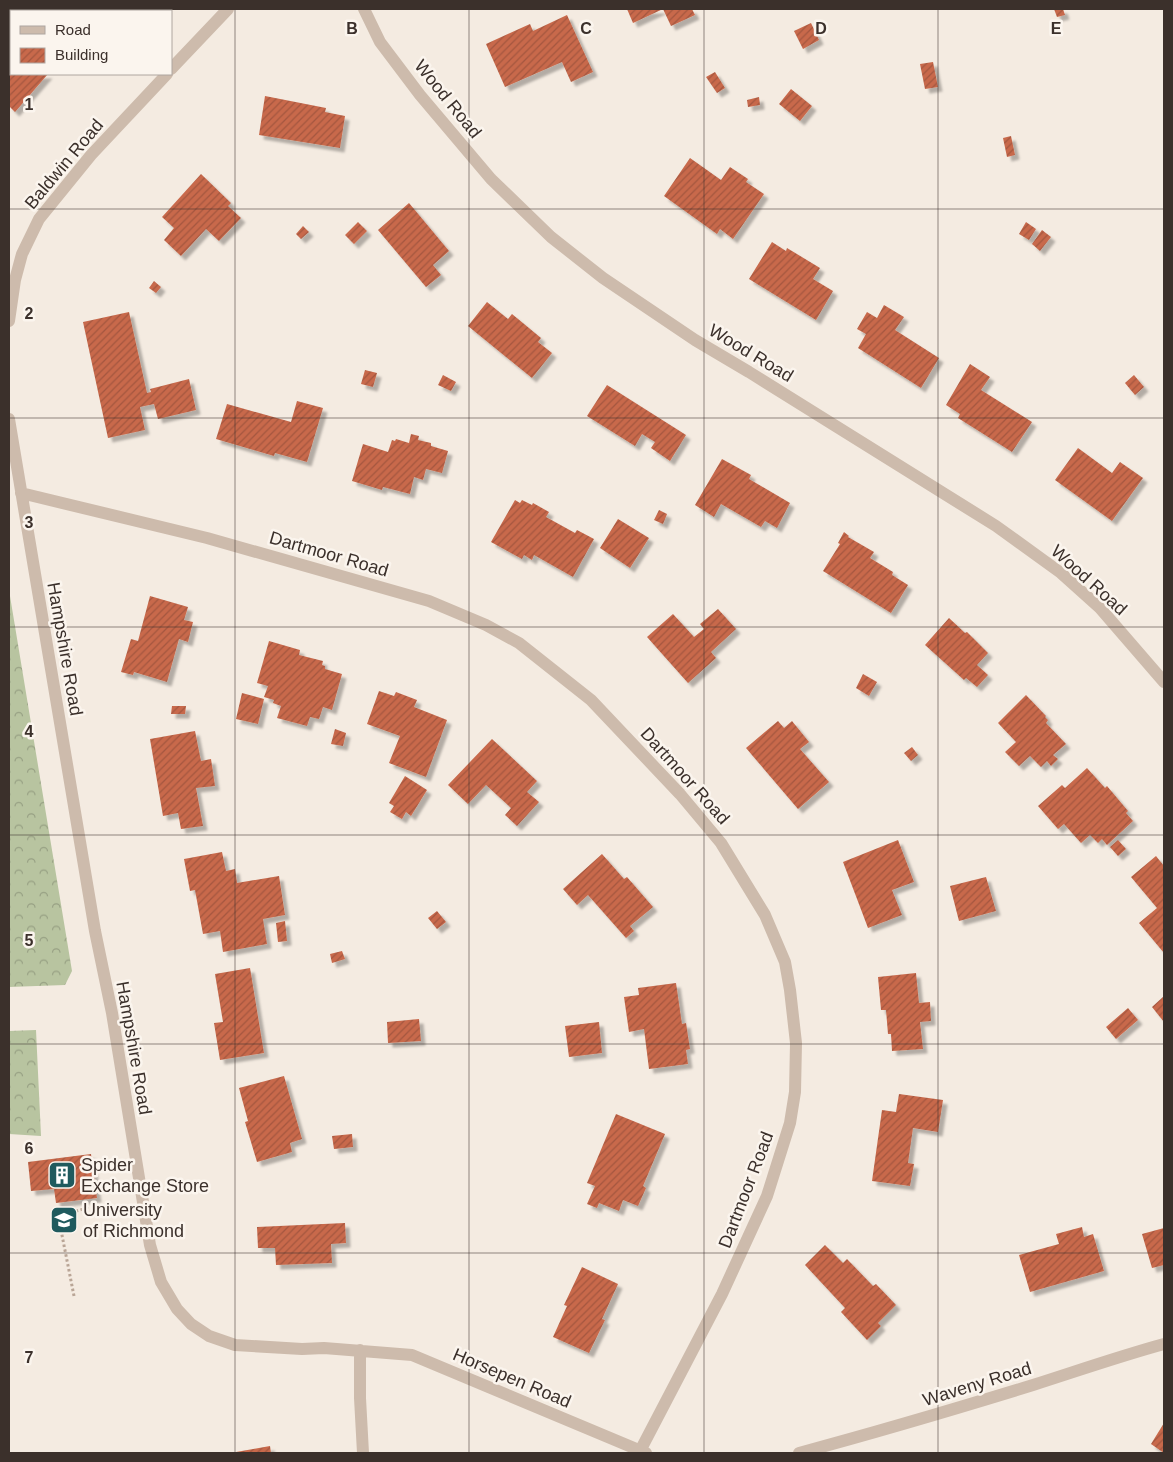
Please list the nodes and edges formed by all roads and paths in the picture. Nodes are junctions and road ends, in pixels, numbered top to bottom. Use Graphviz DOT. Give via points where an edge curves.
graph roads {
  1 [pos="228,9"];
  2 [pos="364,9"];
  3 [pos="172,68"];
  4 [pos="166,75"];
  5 [pos="9,321"];
  6 [pos="9,419"];
  7 [pos="21,493"];
  8 [pos="1164,682"];
  9 [pos="86,1199"];
  10 [pos="74,1296"];
  11 [pos="1164,1344"];
  12 [pos="360,1350"];
  13 [pos="643,1452"];
  14 [pos="363,1453"];
  15 [pos="799,1453"];
  1 -- 3 [label="street"];
  2 -- 8 [label="street, Wood Road" via="380,42 420,95 491,179 551,236 603,278 695,340 996,526 1061,573 1100,608"];
  4 -- 5 [label="street, Baldwin Road" via="92,155 39,219 22,254"];
  6 -- 7 [label="street"];
  7 -- 12 [label="street, Hampshire Road" via="150,1245 161,1282 190,1324 209,1336 235,1344"];
  7 -- 13 [label="street, Dartmoor Road" via="207,538 429,601 486,625 519,643 591,700 680,794 721,843 765,914 785,962 796,1043 795,1092 790,1124 766,1196 722,1294"];
  9 -- 10 [label="path" via="87,1208 66,1214 60,1225"];
  11 -- 15 [label="street, Waveny Road"];
  12 -- 13 [label="street, Horsepen Road" via="412,1355"];
  12 -- 14 [label="street"];
}
